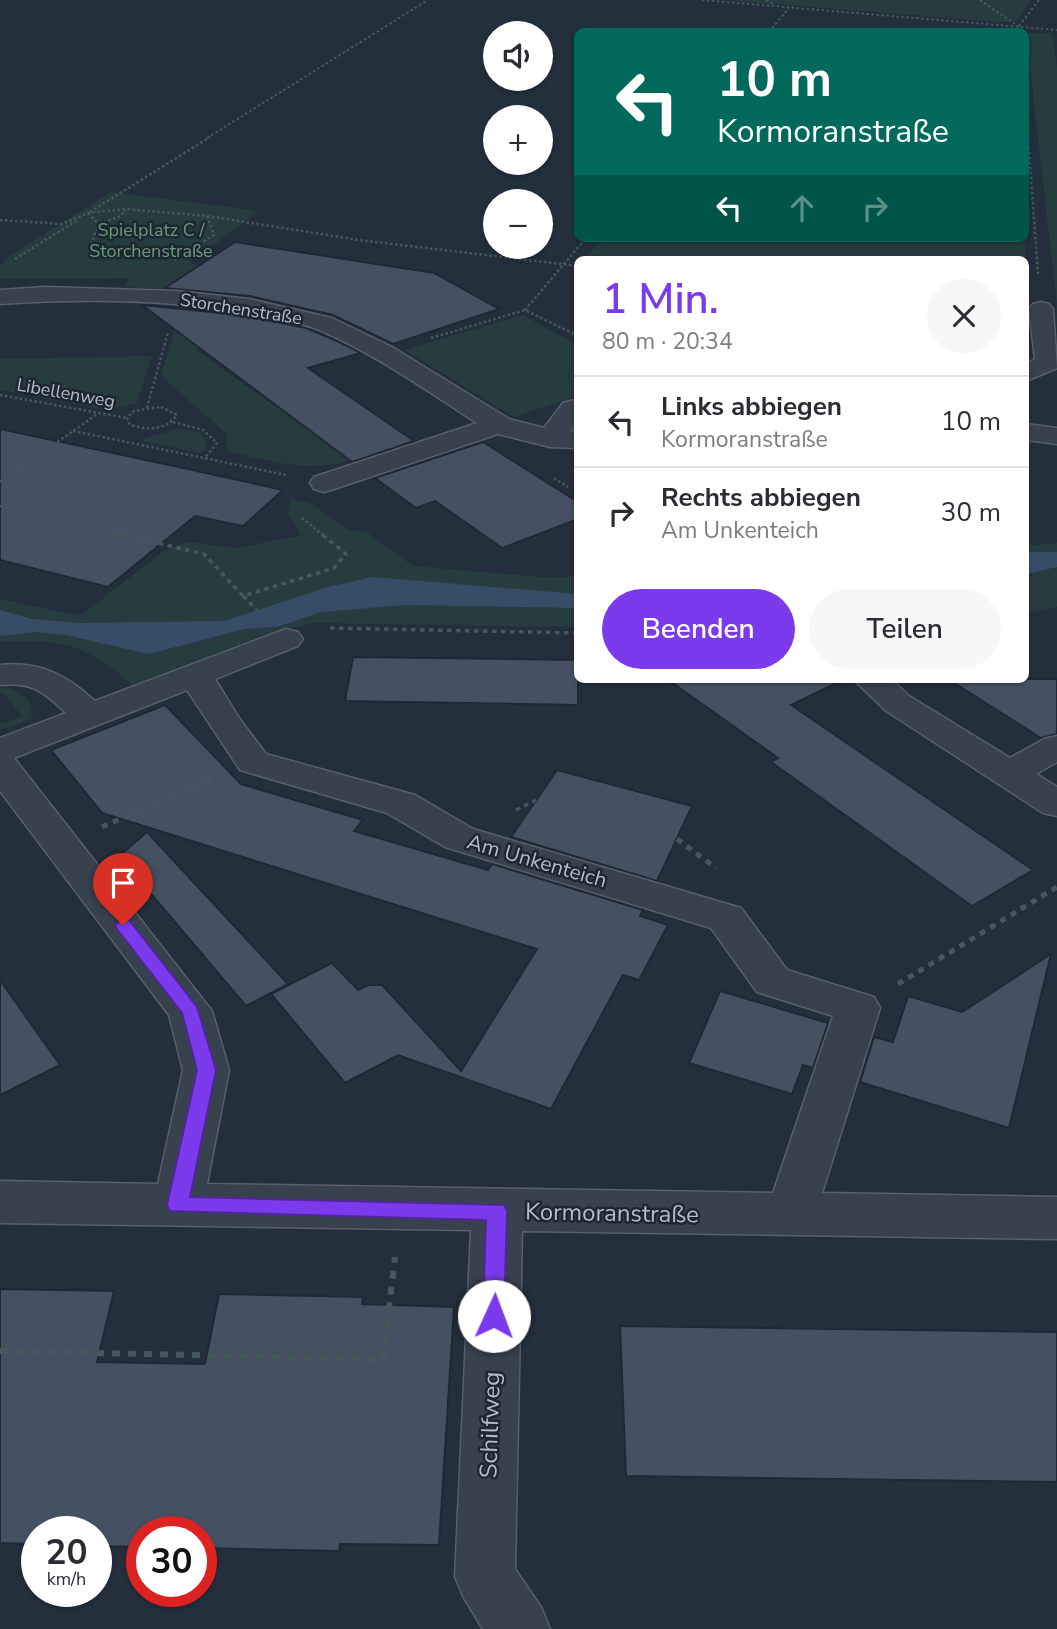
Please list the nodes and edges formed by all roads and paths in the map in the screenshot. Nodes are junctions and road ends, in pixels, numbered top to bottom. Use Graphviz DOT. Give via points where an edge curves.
graph roads {
  1 [pos="428,0"];
  2 [pos="702,0"];
  3 [pos="766,0"];
  4 [pos="980,0"];
  5 [pos="1039,0"];
  6 [pos="776,6"];
  7 [pos="790,8"];
  8 [pos="1019,27"];
  9 [pos="772,28"];
  10 [pos="1057,30"];
  11 [pos="1029,151"];
  12 [pos="126,209"];
  13 [pos="88,213"];
  14 [pos="207,216"];
  15 [pos="0,220"];
  16 [pos="99,223"];
  17 [pos="582,242"];
  18 [pos="8,263"];
  19 [pos="562,264"];
  20 [pos="574,266"];
  21 [pos="150,270"];
  22 [pos="133,295"];
  23 [pos="0,297"];
  24 [pos="177,298"];
  25 [pos="1041,309"];
  26 [pos="525,310"];
  27 [pos="574,333"];
  28 [pos="383,352"];
  29 [pos="1029,372"];
  30 [pos="0,395"];
  31 [pos="147,408"];
  32 [pos="574,408"];
  33 [pos="97,414"];
  34 [pos="127,418"];
  35 [pos="173,422"];
  36 [pos="499,425"];
  37 [pos="74,431"];
  38 [pos="1029,432"];
  39 [pos="1057,436"];
  40 [pos="550,439"];
  41 [pos="574,440"];
  42 [pos="204,459"];
  43 [pos="0,482"];
  44 [pos="324,483"];
  45 [pos="0,506"];
  46 [pos="243,596"];
  47 [pos="250,603"];
  48 [pos="574,633"];
  49 [pos="286,639"];
  50 [pos="0,675"];
  51 [pos="195,675"];
  52 [pos="874,683"];
  53 [pos="90,716"];
  54 [pos="1057,747"];
  55 [pos="0,751"];
  56 [pos="253,762"];
  57 [pos="0,765"];
  58 [pos="1009,774"];
  59 [pos="158,789"];
  60 [pos="165,796"];
  61 [pos="1057,804"];
  62 [pos="56,838"];
  63 [pos="1057,887"];
  64 [pos="859,1008"];
  65 [pos="0,1202"];
  66 [pos="177,1205"];
  67 [pos="401,1209"];
  68 [pos="497,1211"];
  69 [pos="797,1215"];
  70 [pos="1057,1218"];
  71 [pos="0,1351"];
  72 [pos="519,1629"];
  1 -- 13 [label="path"];
  2 -- 6 [label="path"];
  3 -- 6 [label="path"];
  4 -- 8 [label="path"];
  5 -- 8 [label="path"];
  6 -- 7 [label="path"];
  7 -- 8 [label="path"];
  7 -- 9 [label="path"];
  8 -- 10 [label="path"];
  11 -- 25 [label="path"];
  12 -- 13 [label="path"];
  12 -- 14 [label="path"];
  12 -- 16 [label="path" via="121,216"];
  13 -- 15 [label="path" via="62,224"];
  13 -- 16 [label="path"];
  13 -- 18 [label="path"];
  14 -- 19 [label="path"];
  14 -- 21 [label="path" via="214,235 186,255"];
  16 -- 21 [label="path" via="91,244 141,259"];
  17 -- 19 [label="path"];
  19 -- 20 [label="path"];
  19 -- 26 [label="path"];
  21 -- 22 [label="path"];
  22 -- 23 [label="street, Storchenstraße"];
  22 -- 24 [label="street, Storchenstraße"];
  24 -- 28 [label="street, Storchenstraße" via="249,306 323,323"];
  24 -- 31 [label="path"];
  25 -- 29 [label="street" via="1048,363"];
  26 -- 27 [label="path"];
  26 -- 28 [label="path"];
  28 -- 36 [label="street, Storchenstraße"];
  30 -- 33 [label="path, Libellenweg"];
  31 -- 34 [label="path"];
  31 -- 35 [label="path" via="172,410 177,415"];
  32 -- 40 [label="street"];
  33 -- 34 [label="path, Libellenweg"];
  33 -- 37 [label="path"];
  34 -- 35 [label="path, Libellenweg" via="130,425 142,429"];
  35 -- 42 [label="path" via="203,430 217,443"];
  36 -- 40 [label="street, Storchenstraße"];
  36 -- 44 [label="street"];
  37 -- 42 [label="path"];
  37 -- 43 [label="path"];
  38 -- 39 [label="street"];
  40 -- 41 [label="street, Storchenstraße"];
  42 -- 44 [label="path"];
  44 -- 46 [label="path" via="296,507 300,516 346,554 334,568"];
  45 -- 46 [label="path" via="204,554"];
  46 -- 47 [label="path"];
  48 -- 49 [label="path" via="324,628"];
  49 -- 51 [label="street"];
  50 -- 53 [label="street" via="21,672 50,679"];
  51 -- 53 [label="street"];
  51 -- 56 [label="street"];
  52 -- 58 [label="street" via="897,703"];
  53 -- 55 [label="street"];
  54 -- 58 [label="street"];
  56 -- 60 [label="path"];
  56 -- 64 [label="street, Am Unkenteich" via="401,804 459,838 726,918 772,981"];
  57 -- 62 [label="street"];
  58 -- 61 [label="street"];
  59 -- 60 [label="path"];
  60 -- 62 [label="path" via="98,829"];
  62 -- 66 [label="street" via="191,1011 206,1070"];
  63 -- 64 [label="path"];
  64 -- 69 [label="street" via="798,1185"];
  65 -- 66 [label="street, Kormoranstraße"];
  66 -- 67 [label="street, Kormoranstraße"];
  67 -- 68 [label="street, Kormoranstraße"];
  67 -- 71 [label="path" via="383,1359"];
  68 -- 69 [label="street, Kormoranstraße"];
  68 -- 72 [label="street, Schilfweg" via="485,1577"];
  69 -- 70 [label="street, Kormoranstraße"];
}
